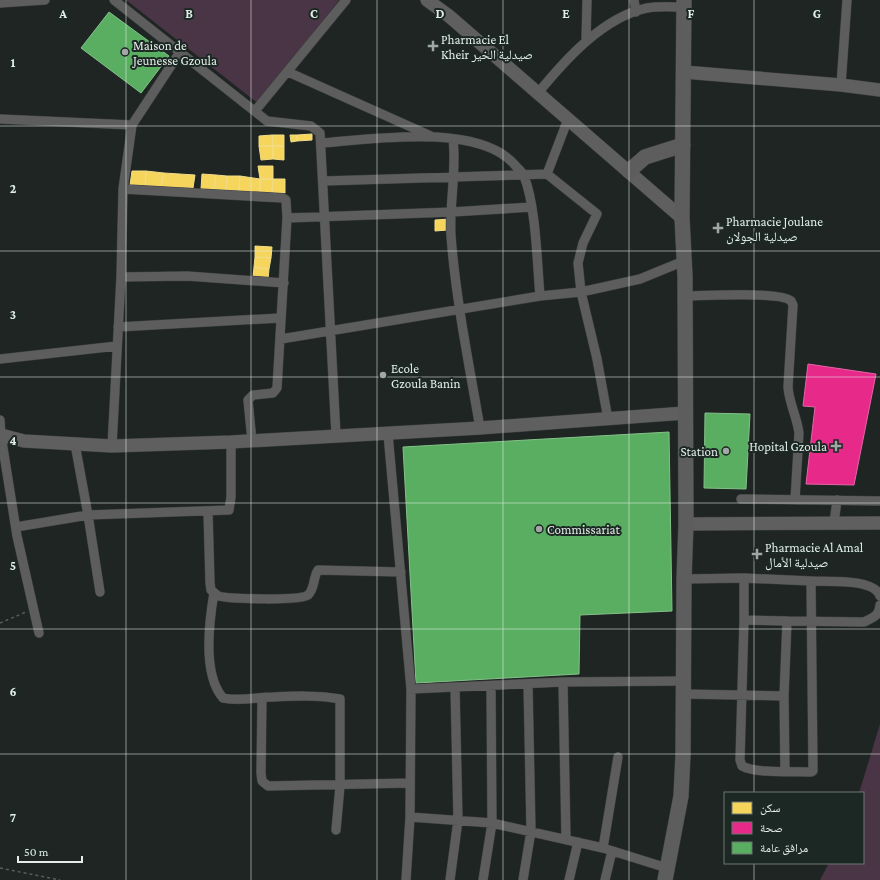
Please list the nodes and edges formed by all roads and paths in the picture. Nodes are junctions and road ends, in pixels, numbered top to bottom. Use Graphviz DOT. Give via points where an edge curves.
graph roads {
  1 [pos="45,0"];
  2 [pos="114,0"];
  3 [pos="346,0"];
  4 [pos="427,0"];
  5 [pos="587,0"];
  6 [pos="634,0"];
  7 [pos="847,0"];
  8 [pos="0,3"];
  9 [pos="684,3"];
  10 [pos="636,12"];
  11 [pos="586,41"];
  12 [pos="180,52"];
  13 [pos="288,72"];
  14 [pos="684,72"];
  15 [pos="841,85"];
  16 [pos="880,90"];
  17 [pos="538,93"];
  18 [pos="255,111"];
  19 [pos="568,118"];
  20 [pos="0,119"];
  21 [pos="132,125"];
  22 [pos="432,136"];
  23 [pos="453,139"];
  24 [pos="321,143"];
  25 [pos="683,145"];
  26 [pos="629,171"];
  27 [pos="524,174"];
  28 [pos="547,174"];
  29 [pos="454,177"];
  30 [pos="324,182"];
  31 [pos="123,189"];
  32 [pos="532,207"];
  33 [pos="452,212"];
  34 [pos="325,216"];
  35 [pos="287,218"];
  36 [pos="682,218"];
  37 [pos="684,261"];
  38 [pos="121,276"];
  39 [pos="284,283"];
  40 [pos="582,292"];
  41 [pos="540,296"];
  42 [pos="685,296"];
  43 [pos="459,310"];
  44 [pos="280,318"];
  45 [pos="118,327"];
  46 [pos="332,331"];
  47 [pos="281,339"];
  48 [pos="117,346"];
  49 [pos="0,359"];
  50 [pos="685,413"];
  51 [pos="608,419"];
  52 [pos="0,420"];
  53 [pos="480,428"];
  54 [pos="388,434"];
  55 [pos="336,435"];
  56 [pos="0,436"];
  57 [pos="252,441"];
  58 [pos="231,442"];
  59 [pos="75,444"];
  60 [pos="112,446"];
  61 [pos="741,499"];
  62 [pos="795,500"];
  63 [pos="837,500"];
  64 [pos="880,502"];
  65 [pos="208,512"];
  66 [pos="88,515"];
  67 [pos="834,523"];
  68 [pos="880,523"];
  69 [pos="686,524"];
  70 [pos="16,527"];
  71 [pos="401,572"];
  72 [pos="744,578"];
  73 [pos="684,579"];
  74 [pos="811,581"];
  75 [pos="100,592"];
  76 [pos="214,593"];
  77 [pos="880,596"];
  78 [pos="880,605"];
  79 [pos="33,609"];
  80 [pos="744,620"];
  81 [pos="787,621"];
  82 [pos="811,622"];
  83 [pos="0,623"];
  84 [pos="39,633"];
  85 [pos="563,682"];
  86 [pos="528,684"];
  87 [pos="491,686"];
  88 [pos="455,687"];
  89 [pos="683,687"];
  90 [pos="411,689"];
  91 [pos="742,695"];
  92 [pos="784,696"];
  93 [pos="262,698"];
  94 [pos="618,757"];
  95 [pos="785,771"];
  96 [pos="410,783"];
  97 [pos="340,786"];
  98 [pos="410,817"];
  99 [pos="458,820"];
  100 [pos="492,824"];
  101 [pos="336,830"];
  102 [pos="531,831"];
  103 [pos="566,840"];
  104 [pos="578,842"];
  105 [pos="608,850"];
  106 [pos="0,868"];
  107 [pos="666,874"];
  108 [pos="60,880"];
  109 [pos="406,880"];
  110 [pos="450,880"];
  111 [pos="483,880"];
  112 [pos="523,880"];
  113 [pos="569,880"];
  114 [pos="605,880"];
  1 -- 8 [label="street"];
  2 -- 12 [label="street"];
  3 -- 13 [label="street"];
  4 -- 17 [label="street"];
  5 -- 11 [label="street"];
  6 -- 10 [label="street"];
  7 -- 15 [label="street"];
  9 -- 10 [label="street"];
  9 -- 14 [label="main road"];
  10 -- 11 [label="street" via="604,28"];
  11 -- 17 [label="street"];
  12 -- 18 [label="street"];
  12 -- 21 [label="street"];
  13 -- 18 [label="street"];
  13 -- 22 [label="street"];
  14 -- 15 [label="street"];
  14 -- 25 [label="main road"];
  15 -- 16 [label="street"];
  17 -- 19 [label="street"];
  18 -- 24 [label="street" via="267,121 311,126 320,133"];
  19 -- 26 [label="street"];
  19 -- 28 [label="street"];
  20 -- 21 [label="street"];
  21 -- 31 [label="street"];
  22 -- 23 [label="street"];
  22 -- 24 [label="street"];
  23 -- 27 [label="street" via="496,149 508,157"];
  23 -- 29 [label="street"];
  24 -- 30 [label="street"];
  25 -- 26 [label="main road" via="645,157"];
  25 -- 36 [label="main road"];
  26 -- 36 [label="street"];
  27 -- 28 [label="street"];
  27 -- 29 [label="street"];
  27 -- 32 [label="street"];
  28 -- 40 [label="street" via="597,214 580,252 578,263"];
  29 -- 30 [label="street"];
  29 -- 33 [label="street"];
  30 -- 34 [label="street"];
  31 -- 35 [label="street" via="283,198 286,201"];
  31 -- 38 [label="street"];
  32 -- 33 [label="street"];
  32 -- 41 [label="street"];
  33 -- 34 [label="street"];
  33 -- 43 [label="street" via="451,234"];
  34 -- 35 [label="street"];
  34 -- 46 [label="street"];
  35 -- 39 [label="street"];
  36 -- 37 [label="main road"];
  37 -- 40 [label="street" via="640,279"];
  37 -- 42 [label="main road"];
  38 -- 39 [label="street" via="187,276"];
  38 -- 45 [label="street"];
  39 -- 44 [label="street"];
  40 -- 41 [label="street"];
  40 -- 51 [label="street"];
  41 -- 43 [label="street"];
  42 -- 50 [label="main road"];
  42 -- 62 [label="street" via="746,295 783,297 791,300 793,305 788,387 799,433"];
  43 -- 46 [label="street"];
  43 -- 53 [label="street"];
  44 -- 45 [label="street"];
  44 -- 47 [label="street"];
  45 -- 48 [label="street"];
  46 -- 47 [label="street"];
  46 -- 55 [label="street"];
  47 -- 57 [label="street" via="278,345 276,390 270,394 252,396 248,400"];
  48 -- 49 [label="street"];
  48 -- 60 [label="street"];
  50 -- 51 [label="street"];
  50 -- 69 [label="main road"];
  51 -- 53 [label="street"];
  52 -- 56 [label="street"];
  53 -- 54 [label="street"];
  54 -- 55 [label="street"];
  54 -- 71 [label="street"];
  55 -- 57 [label="street"];
  56 -- 59 [label="street" via="24,441"];
  56 -- 70 [label="street"];
  57 -- 58 [label="street"];
  58 -- 60 [label="street"];
  58 -- 65 [label="street" via="230,508"];
  59 -- 60 [label="street"];
  59 -- 66 [label="street"];
  61 -- 62 [label="street"];
  62 -- 63 [label="street"];
  63 -- 64 [label="street"];
  63 -- 67 [label="street"];
  65 -- 66 [label="street"];
  65 -- 76 [label="street" via="210,583"];
  66 -- 70 [label="street"];
  66 -- 75 [label="street"];
  67 -- 68 [label="street"];
  67 -- 69 [label="street"];
  69 -- 73 [label="main road"];
  70 -- 79 [label="street"];
  71 -- 76 [label="street" via="318,570 311,591 304,598 223,597"];
  71 -- 90 [label="street"];
  72 -- 73 [label="street"];
  72 -- 74 [label="street"];
  72 -- 80 [label="street"];
  73 -- 89 [label="main road"];
  74 -- 77 [label="street" via="862,584 871,586"];
  74 -- 82 [label="street"];
  76 -- 93 [label="street" via="207,642 216,688 224,698 233,701"];
  78 -- 82 [label="street" via="879,613 864,622"];
  79 -- 83 [label="path"];
  79 -- 84 [label="street"];
  80 -- 81 [label="street"];
  80 -- 91 [label="street"];
  81 -- 82 [label="street"];
  81 -- 92 [label="street"];
  82 -- 95 [label="street" via="814,769 811,772"];
  85 -- 86 [label="street"];
  85 -- 89 [label="street"];
  85 -- 103 [label="street"];
  86 -- 87 [label="street"];
  86 -- 102 [label="street"];
  87 -- 88 [label="street"];
  87 -- 100 [label="street"];
  88 -- 90 [label="street"];
  88 -- 99 [label="street"];
  89 -- 91 [label="street"];
  89 -- 107 [label="main road" via="681,796"];
  90 -- 96 [label="street"];
  91 -- 92 [label="street"];
  91 -- 95 [label="street" via="740,763 750,769"];
  92 -- 95 [label="street"];
  93 -- 97 [label="street" via="262,781 268,786"];
  93 -- 97 [label="street" via="324,696 340,699"];
  94 -- 105 [label="street"];
  96 -- 97 [label="street"];
  96 -- 98 [label="street"];
  97 -- 101 [label="street"];
  98 -- 99 [label="street"];
  98 -- 109 [label="street"];
  99 -- 100 [label="street"];
  99 -- 110 [label="street"];
  100 -- 102 [label="street"];
  100 -- 111 [label="street"];
  102 -- 103 [label="street"];
  102 -- 112 [label="street"];
  103 -- 104 [label="street"];
  104 -- 105 [label="street"];
  104 -- 113 [label="street"];
  105 -- 107 [label="street"];
  105 -- 114 [label="street"];
  106 -- 108 [label="path"];
}
